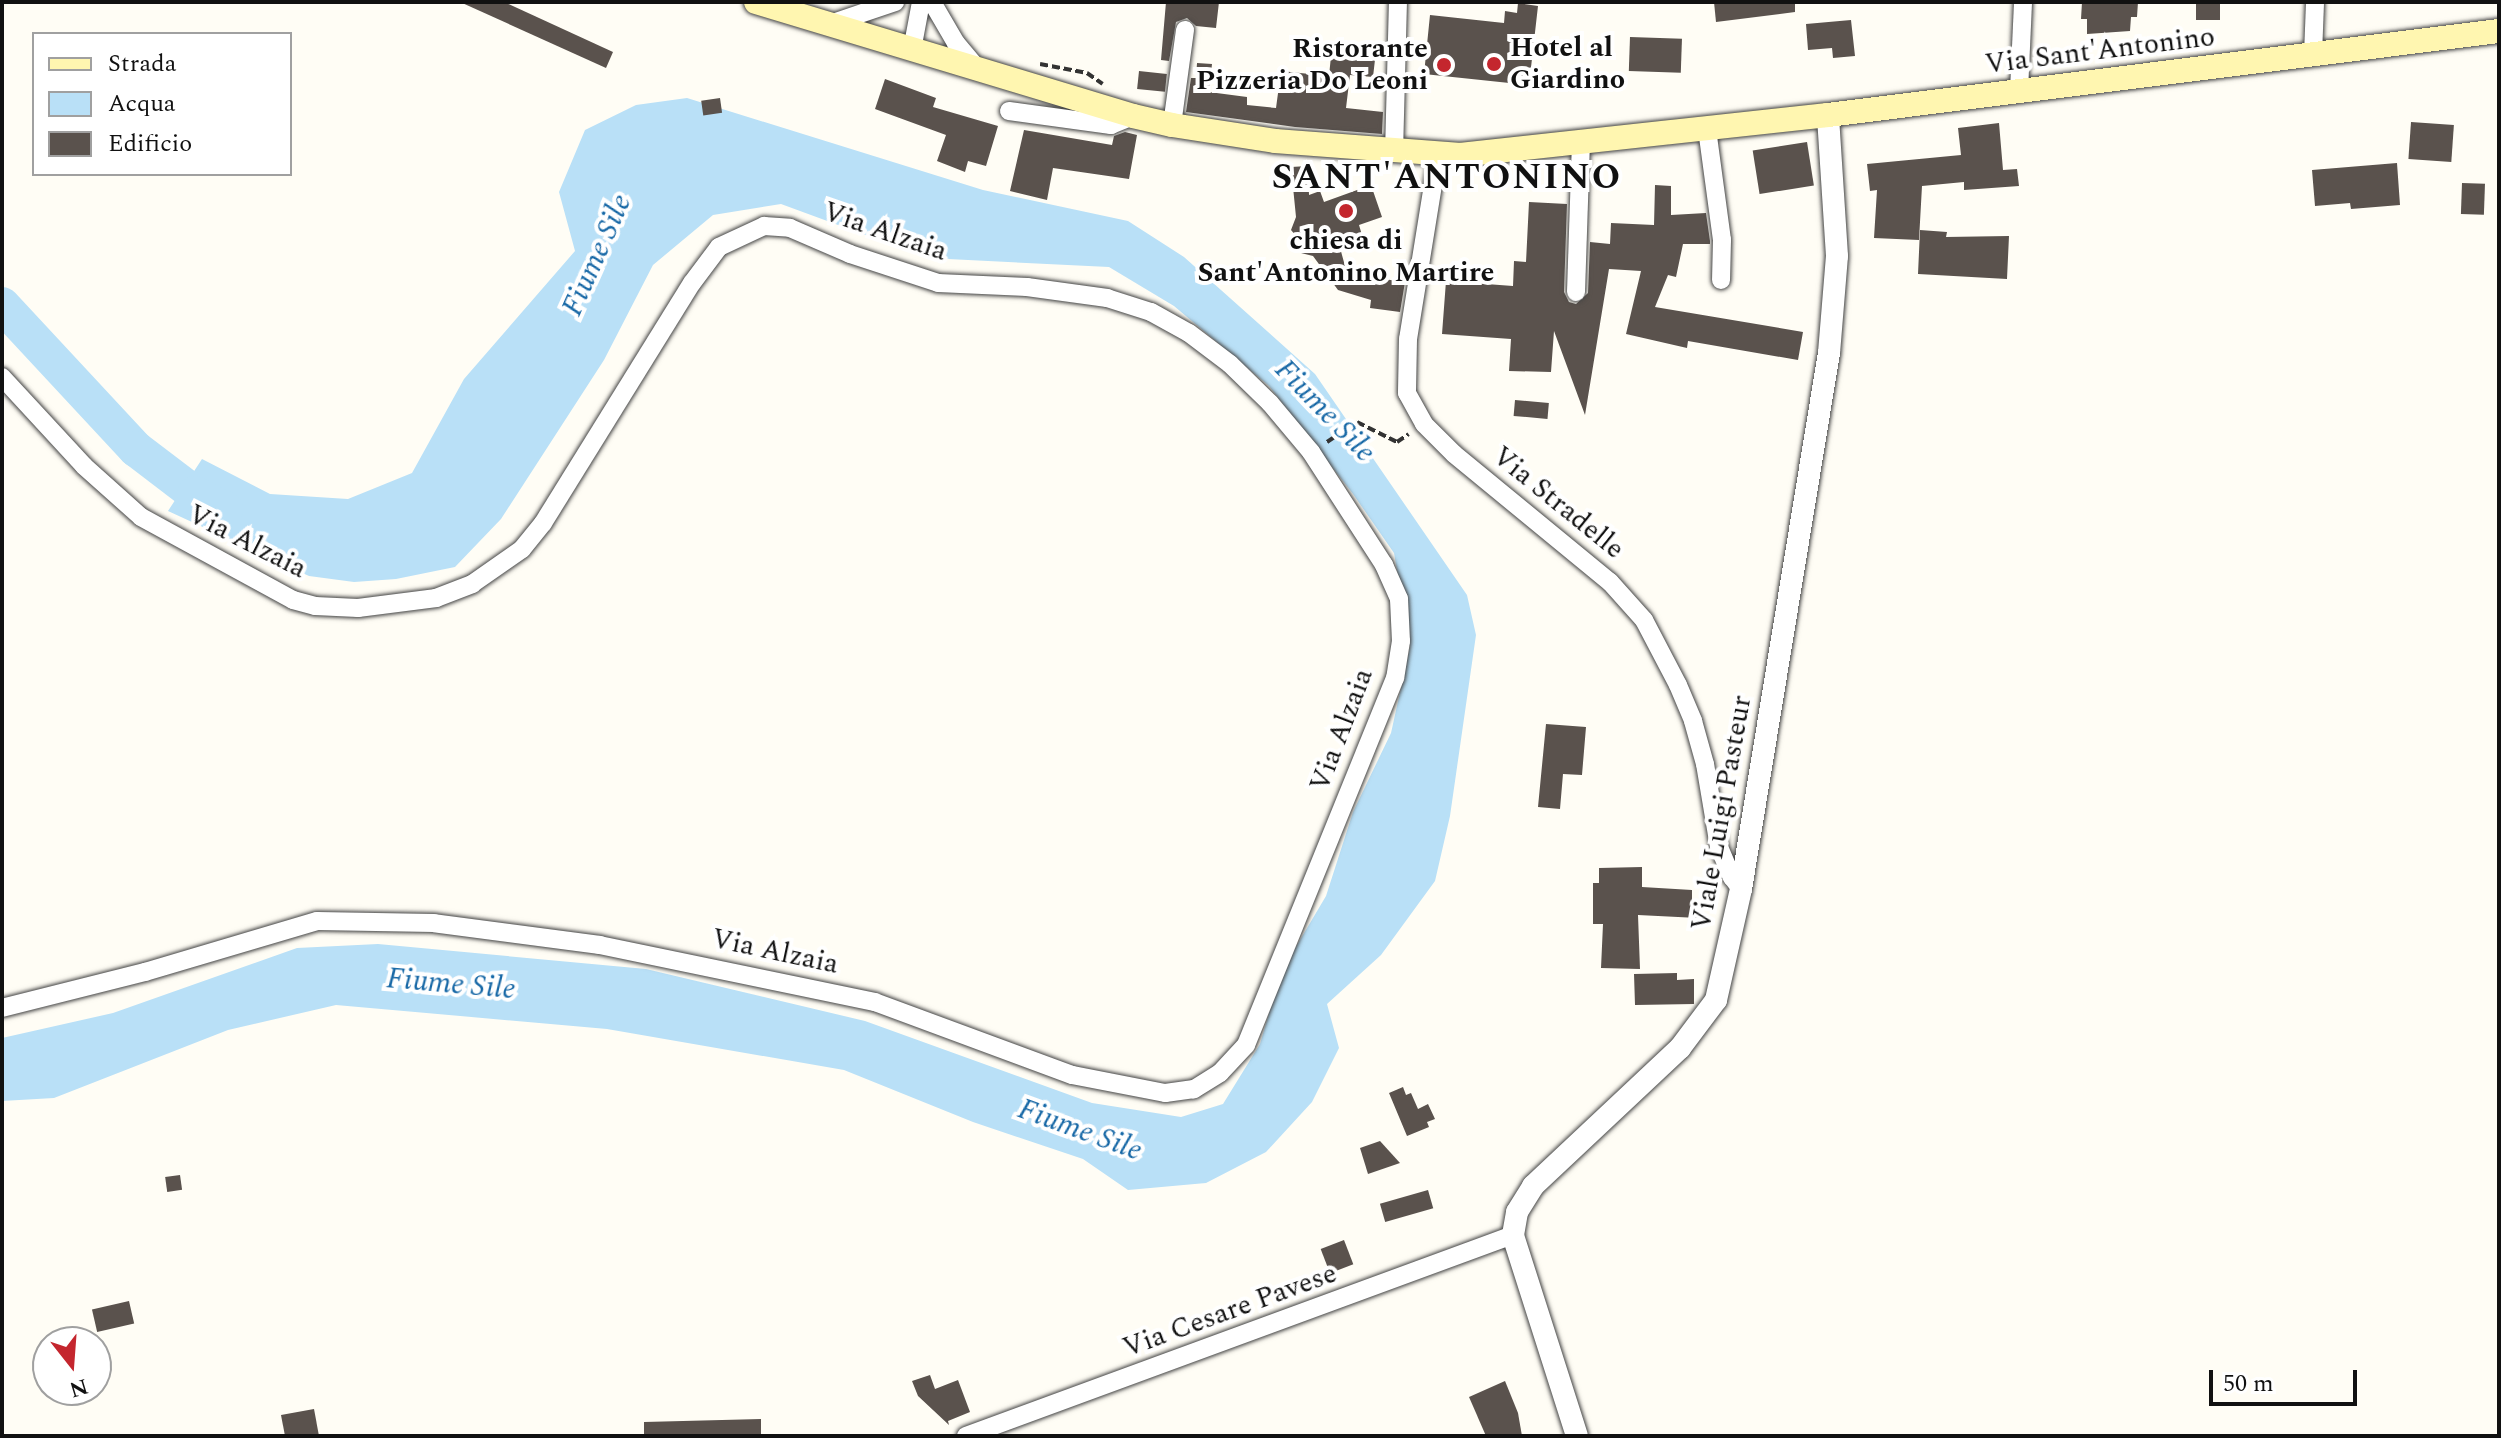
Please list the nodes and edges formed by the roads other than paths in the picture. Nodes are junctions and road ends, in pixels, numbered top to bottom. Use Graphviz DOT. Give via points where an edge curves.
graph roads {
  1 [pos="756,2"];
  2 [pos="895,2"];
  3 [pos="921,2"];
  4 [pos="932,2"];
  5 [pos="1398,2"];
  6 [pos="2023,2"];
  7 [pos="2315,2"];
  8 [pos="828,24"];
  9 [pos="1185,30"];
  10 [pos="2499,31"];
  11 [pos="912,50"];
  12 [pos="2313,55"];
  13 [pos="978,69"];
  14 [pos="2019,91"];
  15 [pos="1009,111"];
  16 [pos="1828,115"];
  17 [pos="1133,116"];
  18 [pos="1172,125"];
  19 [pos="1707,129"];
  20 [pos="1581,143"];
  21 [pos="1394,153"];
  22 [pos="1438,154"];
  23 [pos="1721,280"];
  24 [pos="1576,292"];
  25 [pos="2,377"];
  26 [pos="1741,889"];
  27 [pos="2,1008"];
  28 [pos="1513,1235"];
  29 [pos="966,1436"];
  30 [pos="1577,1436"];
  1 -- 8 [label="main road, Via Sant'Antonino"];
  2 -- 8 [label="street"];
  3 -- 11 [label="street"];
  4 -- 13 [label="street"];
  5 -- 21 [label="street"];
  6 -- 14 [label="street"];
  7 -- 12 [label="street"];
  8 -- 11 [label="main road, Via Sant'Antonino"];
  9 -- 18 [label="street"];
  10 -- 12 [label="main road, Via Sant'Antonino"];
  11 -- 13 [label="main road, Via Sant'Antonino"];
  12 -- 14 [label="main road, Via Sant'Antonino"];
  13 -- 17 [label="main road, Via Sant'Antonino"];
  14 -- 16 [label="main road, Via Sant'Antonino"];
  15 -- 17 [label="street, Via Sant'Antonino" via="1111,125"];
  16 -- 19 [label="main road, Via Sant'Antonino"];
  16 -- 26 [label="street, Viale Luigi Pasteur" via="1837,256 1829,353"];
  17 -- 18 [label="main road, Via Sant'Antonino"];
  18 -- 21 [label="main road, Via Sant'Antonino"];
  19 -- 20 [label="main road, Via Sant'Antonino"];
  19 -- 23 [label="street" via="1722,240"];
  20 -- 22 [label="main road, Via Sant'Antonino"];
  20 -- 24 [label="street"];
  21 -- 22 [label="main road, Via Sant'Antonino"];
  22 -- 26 [label="street, Via Stradelle" via="1408,339 1407,393 1424,424 1454,454 1610,582 1644,620 1693,721 1719,847"];
  25 -- 27 [label="street, Via Alzaia" via="84,466 141,517 293,600 358,608 424,600 472,584 522,549 719,247 764,226 790,228 938,283 1107,298 1151,312 1189,333 1270,403 1311,452 1384,565 1399,599 1401,641 1395,678 1246,1045 1220,1073 1194,1089 1165,1093 1072,1075 875,1002 600,945 434,923 317,921"];
  26 -- 28 [label="street, Viale Luigi Pasteur" via="1716,1000 1680,1048 1533,1186 1517,1212"];
  28 -- 29 [label="street, Via Cesare Pavese"];
  28 -- 30 [label="street"];
}
